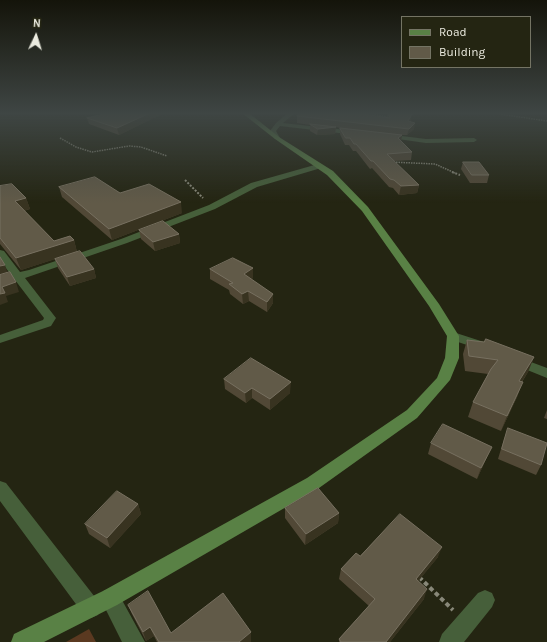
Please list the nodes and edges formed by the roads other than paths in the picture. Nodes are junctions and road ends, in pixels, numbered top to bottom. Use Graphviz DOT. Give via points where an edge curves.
graph roads {
  1 [pos="292,143"];
  2 [pos="318,166"];
  3 [pos="0,252"];
  4 [pos="16,276"];
  5 [pos="0,281"];
  6 [pos="453,336"];
  7 [pos="0,339"];
  8 [pos="492,350"];
  9 [pos="506,356"];
  10 [pos="547,373"];
  11 [pos="0,488"];
  12 [pos="110,598"];
  13 [pos="485,600"];
  14 [pos="91,608"];
  15 [pos="22,642"];
  16 [pos="134,642"];
  17 [pos="450,642"];
  1 -- 2 [label="street"];
  2 -- 4 [label="street" via="254,185 212,207 124,241"];
  2 -- 6 [label="street" via="330,173 365,209 435,306"];
  3 -- 4 [label="street"];
  4 -- 5 [label="street"];
  4 -- 7 [label="street" via="50,318 47,323"];
  6 -- 8 [label="street"];
  6 -- 12 [label="street" via="452,358 443,380 412,414 313,483"];
  9 -- 10 [label="street"];
  11 -- 14 [label="street"];
  12 -- 14 [label="street"];
  12 -- 16 [label="street"];
  13 -- 17 [label="street"];
  14 -- 15 [label="street"];
}
